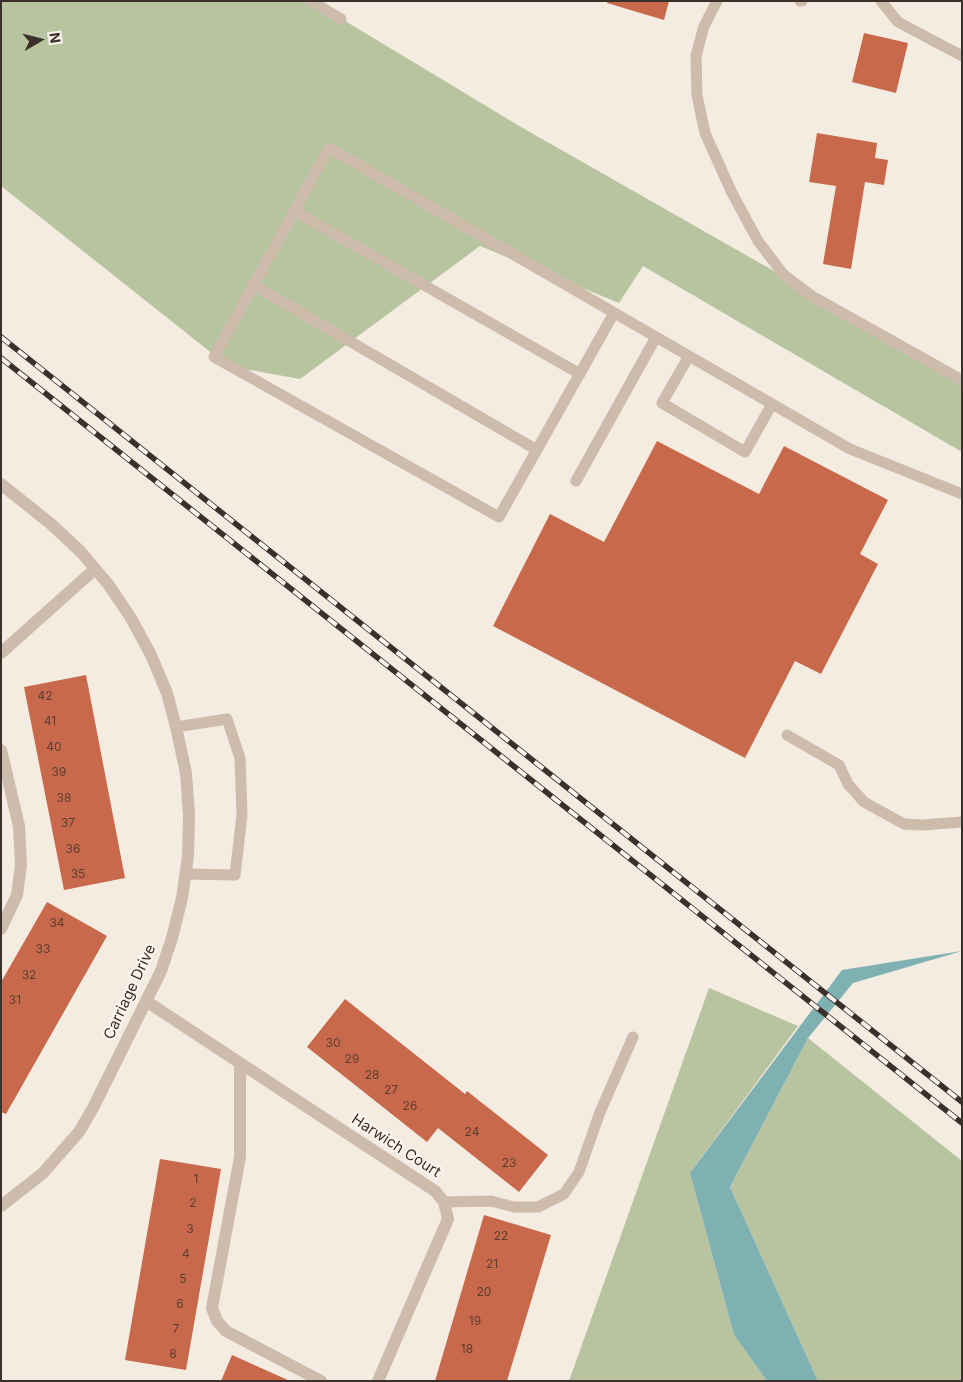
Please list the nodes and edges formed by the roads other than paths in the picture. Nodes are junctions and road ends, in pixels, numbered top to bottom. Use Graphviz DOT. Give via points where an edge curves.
graph roads {
  1 [pos="311,1"];
  2 [pos="717,1"];
  3 [pos="880,1"];
  4 [pos="341,19"];
  5 [pos="962,56"];
  6 [pos="294,211"];
  7 [pos="253,285"];
  8 [pos="614,313"];
  9 [pos="656,337"];
  10 [pos="689,356"];
  11 [pos="580,374"];
  12 [pos="962,380"];
  13 [pos="772,404"];
  14 [pos="537,450"];
  15 [pos="576,481"];
  16 [pos="1,484"];
  17 [pos="962,494"];
  18 [pos="95,568"];
  19 [pos="1,653"];
  20 [pos="176,727"];
  21 [pos="787,736"];
  22 [pos="1,750"];
  23 [pos="962,822"];
  24 [pos="186,874"];
  25 [pos="1,929"];
  26 [pos="146,1001"];
  27 [pos="634,1037"];
  28 [pos="240,1063"];
  29 [pos="444,1202"];
  30 [pos="1,1206"];
  31 [pos="320,1381"];
  32 [pos="378,1381"];
  1 -- 4 [label="lane"];
  2 -- 12 [label="lane" via="704,26 696,56 697,95 709,142 758,241 784,275 812,296"];
  3 -- 5 [label="lane" via="898,22"];
  6 -- 7 [label="lane"];
  6 -- 8 [label="lane" via="329,148"];
  6 -- 11 [label="lane"];
  7 -- 14 [label="lane"];
  7 -- 14 [label="lane" via="214,357 499,517"];
  8 -- 9 [label="lane"];
  8 -- 11 [label="lane"];
  9 -- 10 [label="lane"];
  9 -- 15 [label="lane"];
  10 -- 13 [label="lane"];
  10 -- 13 [label="lane" via="662,403 746,452"];
  11 -- 14 [label="lane"];
  13 -- 17 [label="lane" via="850,449"];
  16 -- 18 [label="street, Carriage Drive" via="51,524"];
  18 -- 19 [label="street"];
  18 -- 20 [label="street, Carriage Drive" via="131,618 151,654"];
  20 -- 24 [label="street, Carriage Drive" via="186,773 189,815"];
  20 -- 24 [label="lane" via="228,719 240,758 242,815 235,875"];
  21 -- 23 [label="lane" via="838,765 848,784 864,802 904,824"];
  22 -- 25 [label="street" via="18,826 21,865 17,895"];
  24 -- 26 [label="street, Carriage Drive" via="172,938"];
  26 -- 28 [label="street, Harwich Court"];
  26 -- 30 [label="street, Carriage Drive" via="79,1132 43,1173"];
  27 -- 29 [label="lane" via="600,1112 579,1172 564,1194 538,1207 514,1207 491,1201"];
  28 -- 29 [label="street, Harwich Court" via="435,1191"];
  28 -- 31 [label="street" via="240,1158 212,1308 226,1331"];
  29 -- 32 [label="street" via="448,1219"];
}
